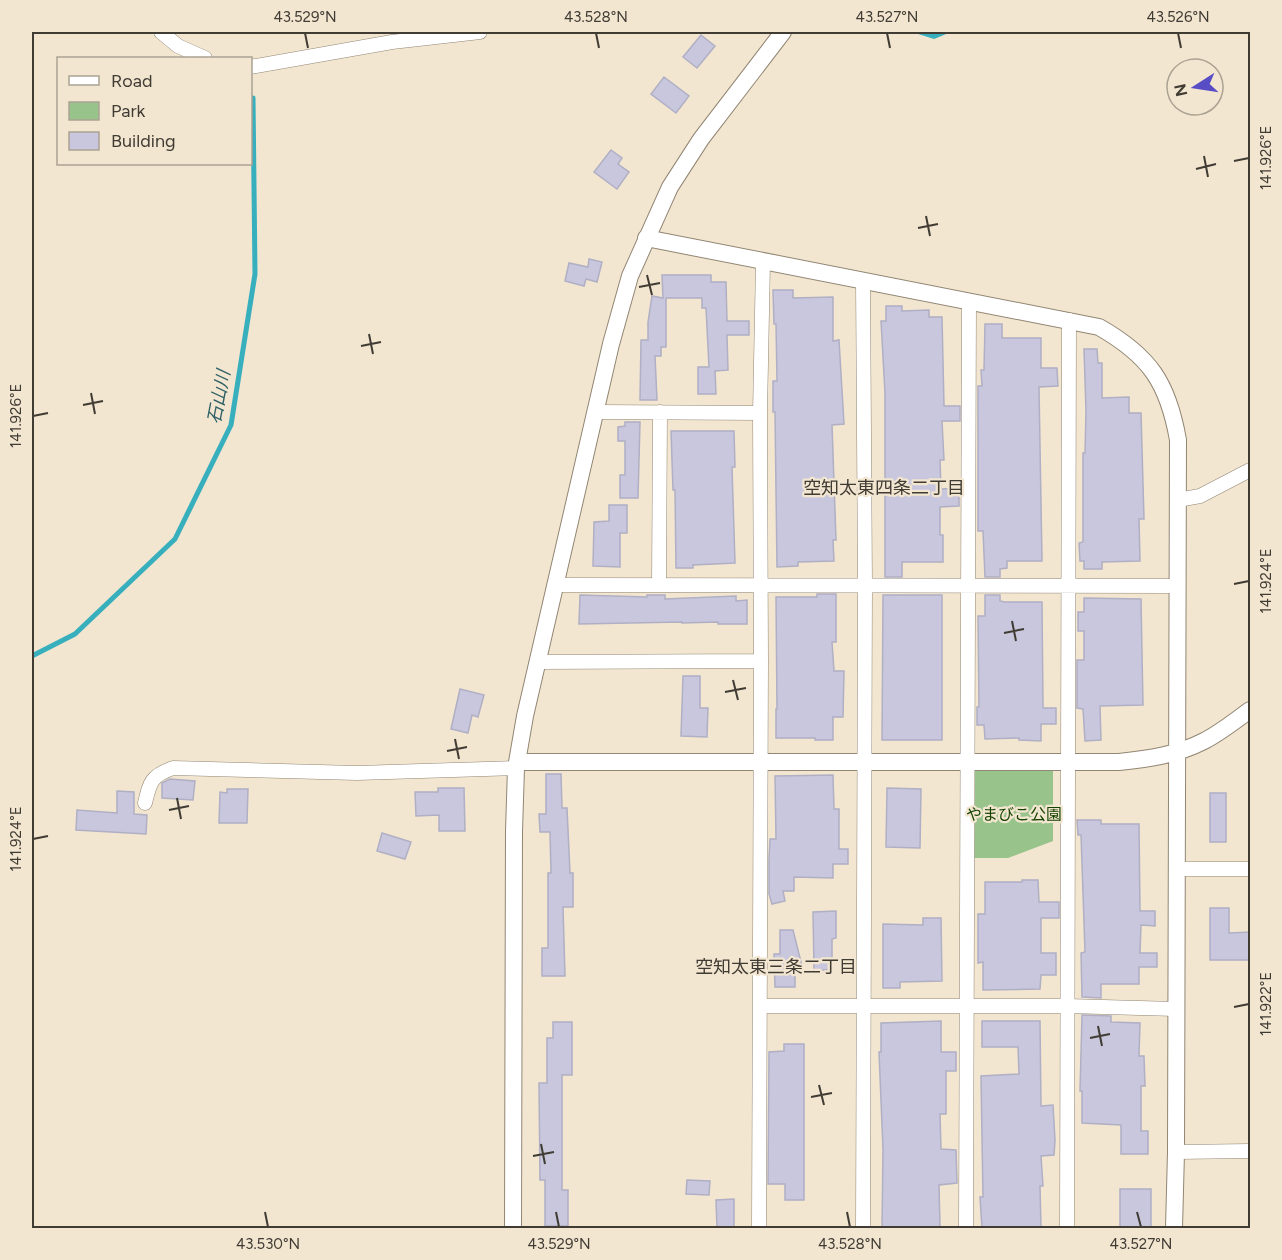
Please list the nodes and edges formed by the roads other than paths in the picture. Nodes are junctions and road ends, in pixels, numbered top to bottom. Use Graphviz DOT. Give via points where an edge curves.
graph roads {
  1 [pos="161,32"];
  2 [pos="480,32"];
  3 [pos="783,32"];
  4 [pos="203,57"];
  5 [pos="252,68"];
  6 [pos="646,238"];
  7 [pos="763,262"];
  8 [pos="863,280"];
  9 [pos="969,301"];
  10 [pos="1069,320"];
  11 [pos="596,412"];
  12 [pos="660,412"];
  13 [pos="759,413"];
  14 [pos="1251,470"];
  15 [pos="1178,500"];
  16 [pos="761,584"];
  17 [pos="556,585"];
  18 [pos="659,585"];
  19 [pos="865,585"];
  20 [pos="968,585"];
  21 [pos="1068,585"];
  22 [pos="1178,586"];
  23 [pos="761,661"];
  24 [pos="538,662"];
  25 [pos="1251,710"];
  26 [pos="1178,752"];
  27 [pos="761,761"];
  28 [pos="864,761"];
  29 [pos="967,761"];
  30 [pos="1066,761"];
  31 [pos="517,765"];
  32 [pos="145,803"];
  33 [pos="1177,869"];
  34 [pos="1251,869"];
  35 [pos="761,1006"];
  36 [pos="967,1006"];
  37 [pos="1067,1006"];
  38 [pos="864,1007"];
  39 [pos="1176,1009"];
  40 [pos="1251,1151"];
  41 [pos="1176,1152"];
  42 [pos="513,1228"];
  43 [pos="759,1228"];
  44 [pos="863,1228"];
  45 [pos="966,1228"];
  46 [pos="1067,1228"];
  47 [pos="1174,1228"];
  1 -- 4 [label="street" via="178,46"];
  2 -- 5 [label="street" via="392,42"];
  3 -- 6 [label="street" via="701,139 670,188"];
  6 -- 7 [label="street"];
  6 -- 11 [label="street" via="630,276"];
  7 -- 8 [label="street"];
  7 -- 13 [label="street"];
  8 -- 9 [label="street"];
  8 -- 19 [label="street"];
  9 -- 10 [label="street"];
  9 -- 20 [label="street"];
  10 -- 15 [label="street" via="1099,327 1120,339 1143,357 1160,381 1173,410 1178,440"];
  10 -- 21 [label="street"];
  11 -- 12 [label="street"];
  11 -- 17 [label="street"];
  12 -- 13 [label="street"];
  12 -- 18 [label="street"];
  13 -- 16 [label="street"];
  14 -- 15 [label="street" via="1200,496"];
  15 -- 22 [label="street"];
  16 -- 18 [label="street"];
  16 -- 19 [label="street"];
  16 -- 23 [label="street"];
  17 -- 18 [label="street"];
  17 -- 24 [label="street"];
  19 -- 20 [label="street"];
  19 -- 28 [label="street"];
  20 -- 21 [label="street"];
  20 -- 29 [label="street"];
  21 -- 22 [label="street"];
  21 -- 30 [label="street"];
  22 -- 26 [label="street"];
  23 -- 24 [label="street"];
  23 -- 27 [label="street"];
  24 -- 31 [label="street"];
  25 -- 26 [label="street" via="1205,741"];
  26 -- 30 [label="street" via="1119,762"];
  26 -- 33 [label="street"];
  27 -- 28 [label="street"];
  27 -- 31 [label="street"];
  27 -- 35 [label="street"];
  28 -- 29 [label="street"];
  28 -- 38 [label="street"];
  29 -- 30 [label="street"];
  29 -- 36 [label="street"];
  30 -- 37 [label="street"];
  31 -- 32 [label="street" via="357,773 173,768 159,773 149,783"];
  31 -- 42 [label="street"];
  33 -- 34 [label="street"];
  33 -- 39 [label="street"];
  35 -- 38 [label="street"];
  35 -- 43 [label="street"];
  36 -- 37 [label="street"];
  36 -- 38 [label="street"];
  36 -- 45 [label="street"];
  37 -- 39 [label="street"];
  37 -- 46 [label="street"];
  38 -- 44 [label="street"];
  39 -- 41 [label="street"];
  40 -- 41 [label="street"];
  41 -- 47 [label="street"];
}
